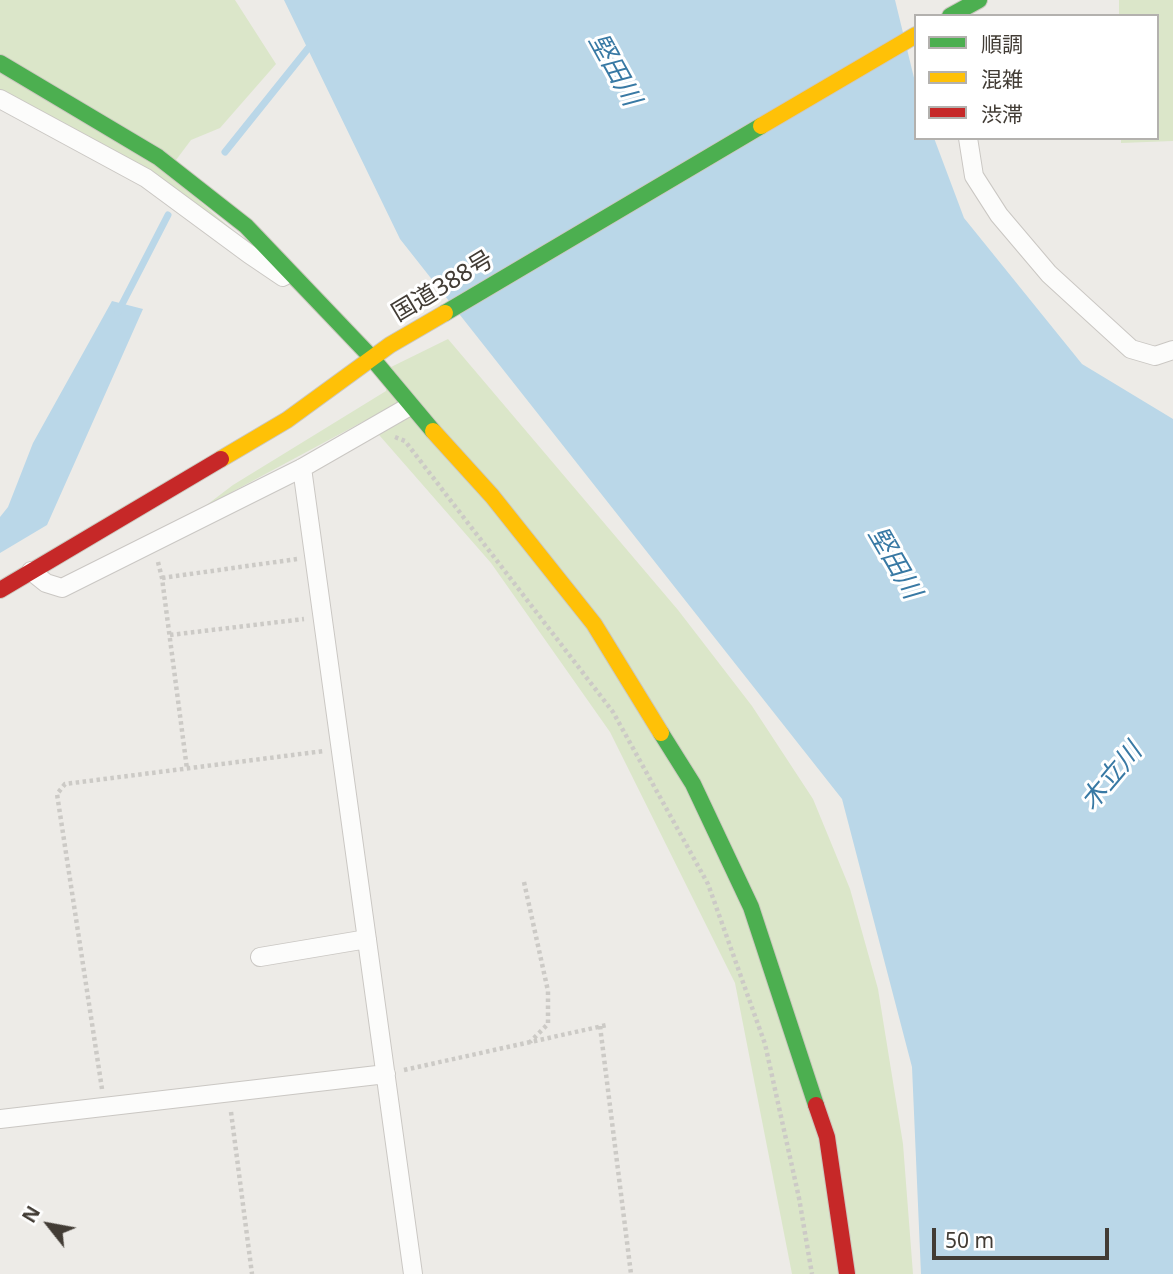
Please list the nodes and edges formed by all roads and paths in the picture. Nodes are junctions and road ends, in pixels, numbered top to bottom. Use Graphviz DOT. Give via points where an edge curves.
graph roads {
  1 [pos="979,0"];
  2 [pos="954,14"];
  3 [pos="914,36"];
  4 [pos="0,63"];
  5 [pos="0,99"];
  6 [pos="968,140"];
  7 [pos="312,296"];
  8 [pos="1173,349"];
  9 [pos="371,358"];
  10 [pos="410,406"];
  11 [pos="371,428"];
  12 [pos="302,468"];
  13 [pos="150,544"];
  14 [pos="314,556"];
  15 [pos="31,571"];
  16 [pos="163,578"];
  17 [pos="0,590"];
  18 [pos="323,616"];
  19 [pos="170,635"];
  20 [pos="341,749"];
  21 [pos="187,769"];
  22 [pos="524,882"];
  23 [pos="367,939"];
  24 [pos="260,957"];
  25 [pos="607,1025"];
  26 [pos="600,1026"];
  27 [pos="529,1042"];
  28 [pos="386,1074"];
  29 [pos="228,1093"];
  30 [pos="105,1107"];
  31 [pos="0,1119"];
  32 [pos="252,1274"];
  33 [pos="414,1274"];
  34 [pos="631,1274"];
  35 [pos="813,1274"];
  36 [pos="847,1274"];
  1 -- 2 [label="main road"];
  3 -- 9 [label="main road, 国道388号"];
  4 -- 7 [label="main road" via="158,157 246,226"];
  5 -- 7 [label="street" via="146,178"];
  6 -- 8 [label="street" via="974,176 999,215 1049,274 1131,349 1155,356"];
  7 -- 9 [label="main road"];
  9 -- 10 [label="main road"];
  9 -- 15 [label="main road, 国道388号" via="287,420"];
  10 -- 11 [label="street"];
  10 -- 36 [label="main road" via="492,496 594,624 694,784 751,907 827,1137"];
  11 -- 12 [label="street"];
  11 -- 35 [label="path" via="405,441 613,712 708,884 765,1044"];
  12 -- 13 [label="street"];
  12 -- 14 [label="street"];
  13 -- 15 [label="street" via="62,588"];
  13 -- 16 [label="path"];
  14 -- 16 [label="path"];
  14 -- 18 [label="street"];
  15 -- 17 [label="main road, 国道388号"];
  16 -- 19 [label="path"];
  18 -- 19 [label="path"];
  18 -- 20 [label="street"];
  19 -- 21 [label="path"];
  20 -- 21 [label="path"];
  20 -- 23 [label="street"];
  21 -- 30 [label="path" via="65,784 57,794"];
  22 -- 27 [label="path" via="548,990 548,1024"];
  23 -- 24 [label="street"];
  23 -- 28 [label="street"];
  25 -- 26 [label="path"];
  26 -- 27 [label="path"];
  26 -- 34 [label="path"];
  27 -- 28 [label="path"];
  28 -- 29 [label="street"];
  28 -- 33 [label="street"];
  29 -- 30 [label="street"];
  29 -- 32 [label="path"];
  30 -- 31 [label="street"];
}
